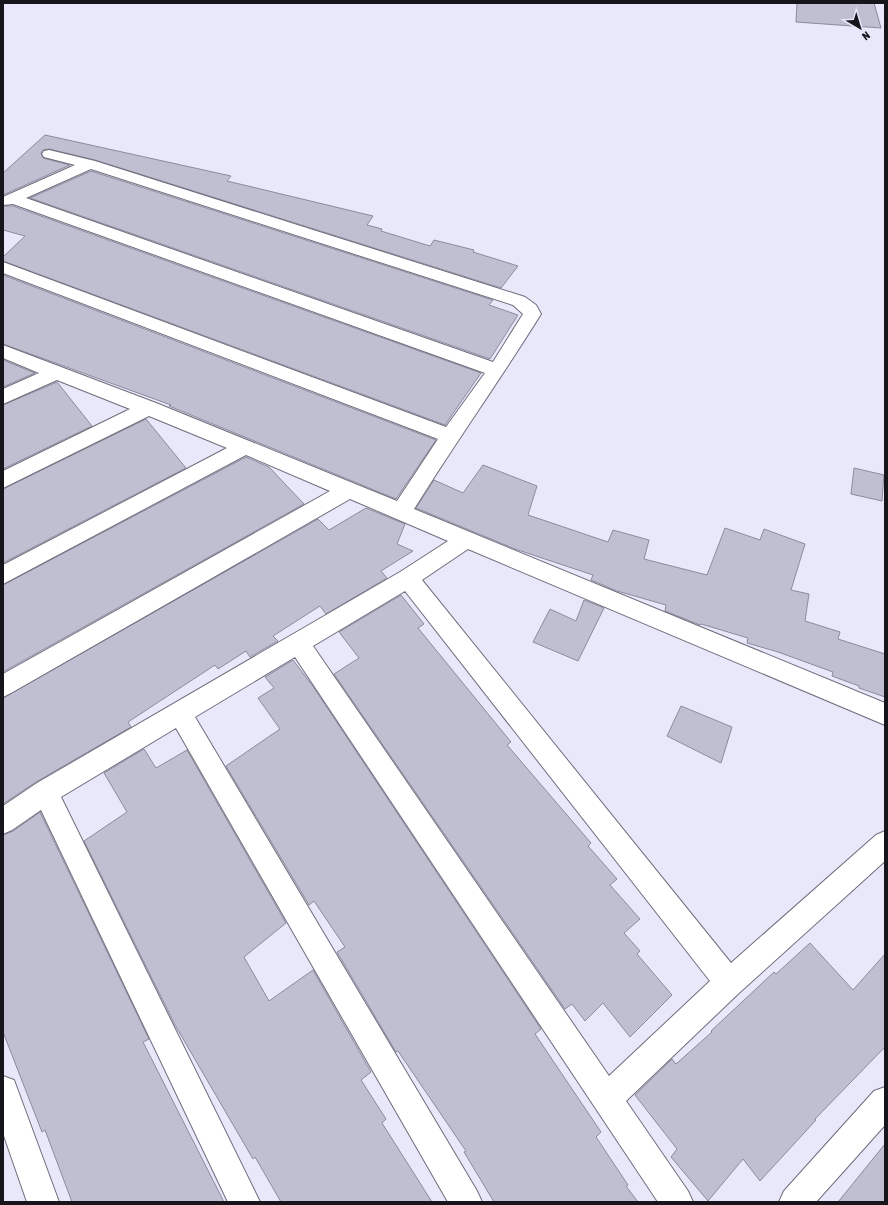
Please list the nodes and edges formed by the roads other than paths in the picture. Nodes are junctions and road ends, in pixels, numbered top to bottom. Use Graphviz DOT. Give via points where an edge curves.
graph roads {
  1 [pos="49,154"];
  2 [pos="90,164"];
  3 [pos="9,201"];
  4 [pos="3,267"];
  5 [pos="3,351"];
  6 [pos="497,370"];
  7 [pos="57,372"];
  8 [pos="3,397"];
  9 [pos="148,408"];
  10 [pos="450,436"];
  11 [pos="245,447"];
  12 [pos="3,480"];
  13 [pos="347,491"];
  14 [pos="400,513"];
  15 [pos="467,539"];
  16 [pos="3,575"];
  17 [pos="408,578"];
  18 [pos="298,643"];
  19 [pos="3,686"];
  20 [pos="180,713"];
  21 [pos="885,714"];
  22 [pos="46,792"];
  23 [pos="3,821"];
  24 [pos="885,844"];
  25 [pos="729,983"];
  26 [pos="3,1091"];
  27 [pos="606,1099"];
  28 [pos="885,1102"];
  29 [pos="43,1202"];
  30 [pos="244,1202"];
  31 [pos="466,1202"];
  32 [pos="677,1202"];
  33 [pos="795,1202"];
  1 -- 2 [label="street"];
  2 -- 3 [label="street"];
  2 -- 6 [label="street" via="519,301 532,314"];
  3 -- 6 [label="street"];
  4 -- 10 [label="street"];
  5 -- 7 [label="street"];
  6 -- 10 [label="street"];
  7 -- 8 [label="street"];
  7 -- 9 [label="street"];
  9 -- 11 [label="street"];
  9 -- 12 [label="street"];
  10 -- 14 [label="street"];
  11 -- 13 [label="street"];
  11 -- 16 [label="street"];
  13 -- 14 [label="street"];
  13 -- 19 [label="street"];
  14 -- 15 [label="street"];
  15 -- 17 [label="street"];
  15 -- 21 [label="street"];
  17 -- 18 [label="street"];
  17 -- 25 [label="street"];
  18 -- 20 [label="street"];
  18 -- 27 [label="street"];
  20 -- 22 [label="street"];
  20 -- 31 [label="street"];
  22 -- 23 [label="street"];
  22 -- 30 [label="street"];
  24 -- 25 [label="street"];
  25 -- 27 [label="street"];
  26 -- 29 [label="street"];
  27 -- 32 [label="street"];
  28 -- 33 [label="street"];
}
